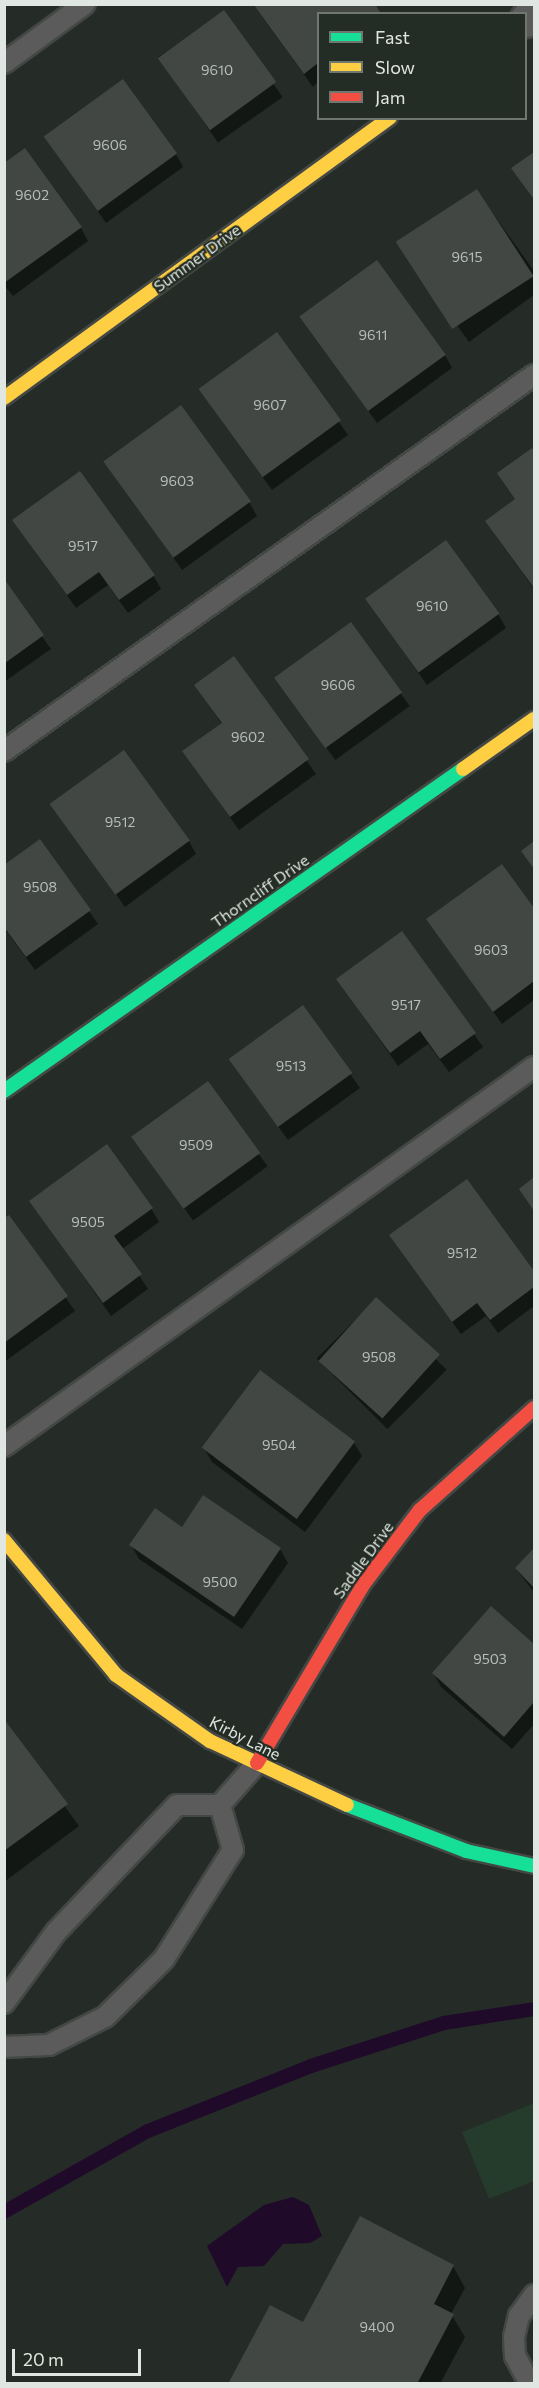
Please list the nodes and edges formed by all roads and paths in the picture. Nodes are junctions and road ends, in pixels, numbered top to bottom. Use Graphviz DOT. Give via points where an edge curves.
graph roads {
  1 [pos="85,4"];
  2 [pos="4,63"];
  3 [pos="387,120"];
  4 [pos="534,375"];
  5 [pos="4,398"];
  6 [pos="534,718"];
  7 [pos="4,751"];
  8 [pos="534,1067"];
  9 [pos="4,1091"];
  10 [pos="534,1408"];
  11 [pos="4,1446"];
  12 [pos="4,1540"];
  13 [pos="257,1763"];
  14 [pos="220,1805"];
  15 [pos="534,1866"];
  16 [pos="4,2003"];
  17 [pos="4,2047"];
  18 [pos="534,2295"];
  19 [pos="530,2384"];
  1 -- 2 [label="lane"];
  3 -- 5 [label="street, Summer Drive"];
  4 -- 7 [label="lane"];
  6 -- 9 [label="street, Thorncliff Drive"];
  8 -- 11 [label="lane"];
  10 -- 13 [label="street, Saddle Drive" via="413,1520 363,1585"];
  12 -- 13 [label="street, Kirby Lane" via="116,1675 210,1741"];
  13 -- 14 [label="lane"];
  13 -- 15 [label="street, Kirby Lane" via="466,1851"];
  14 -- 16 [label="lane" via="177,1805 56,1932"];
  14 -- 17 [label="lane" via="233,1850 164,1959 105,2017 49,2044"];
  18 -- 19 [label="lane" via="519,2316 514,2337 515,2356"];
}
